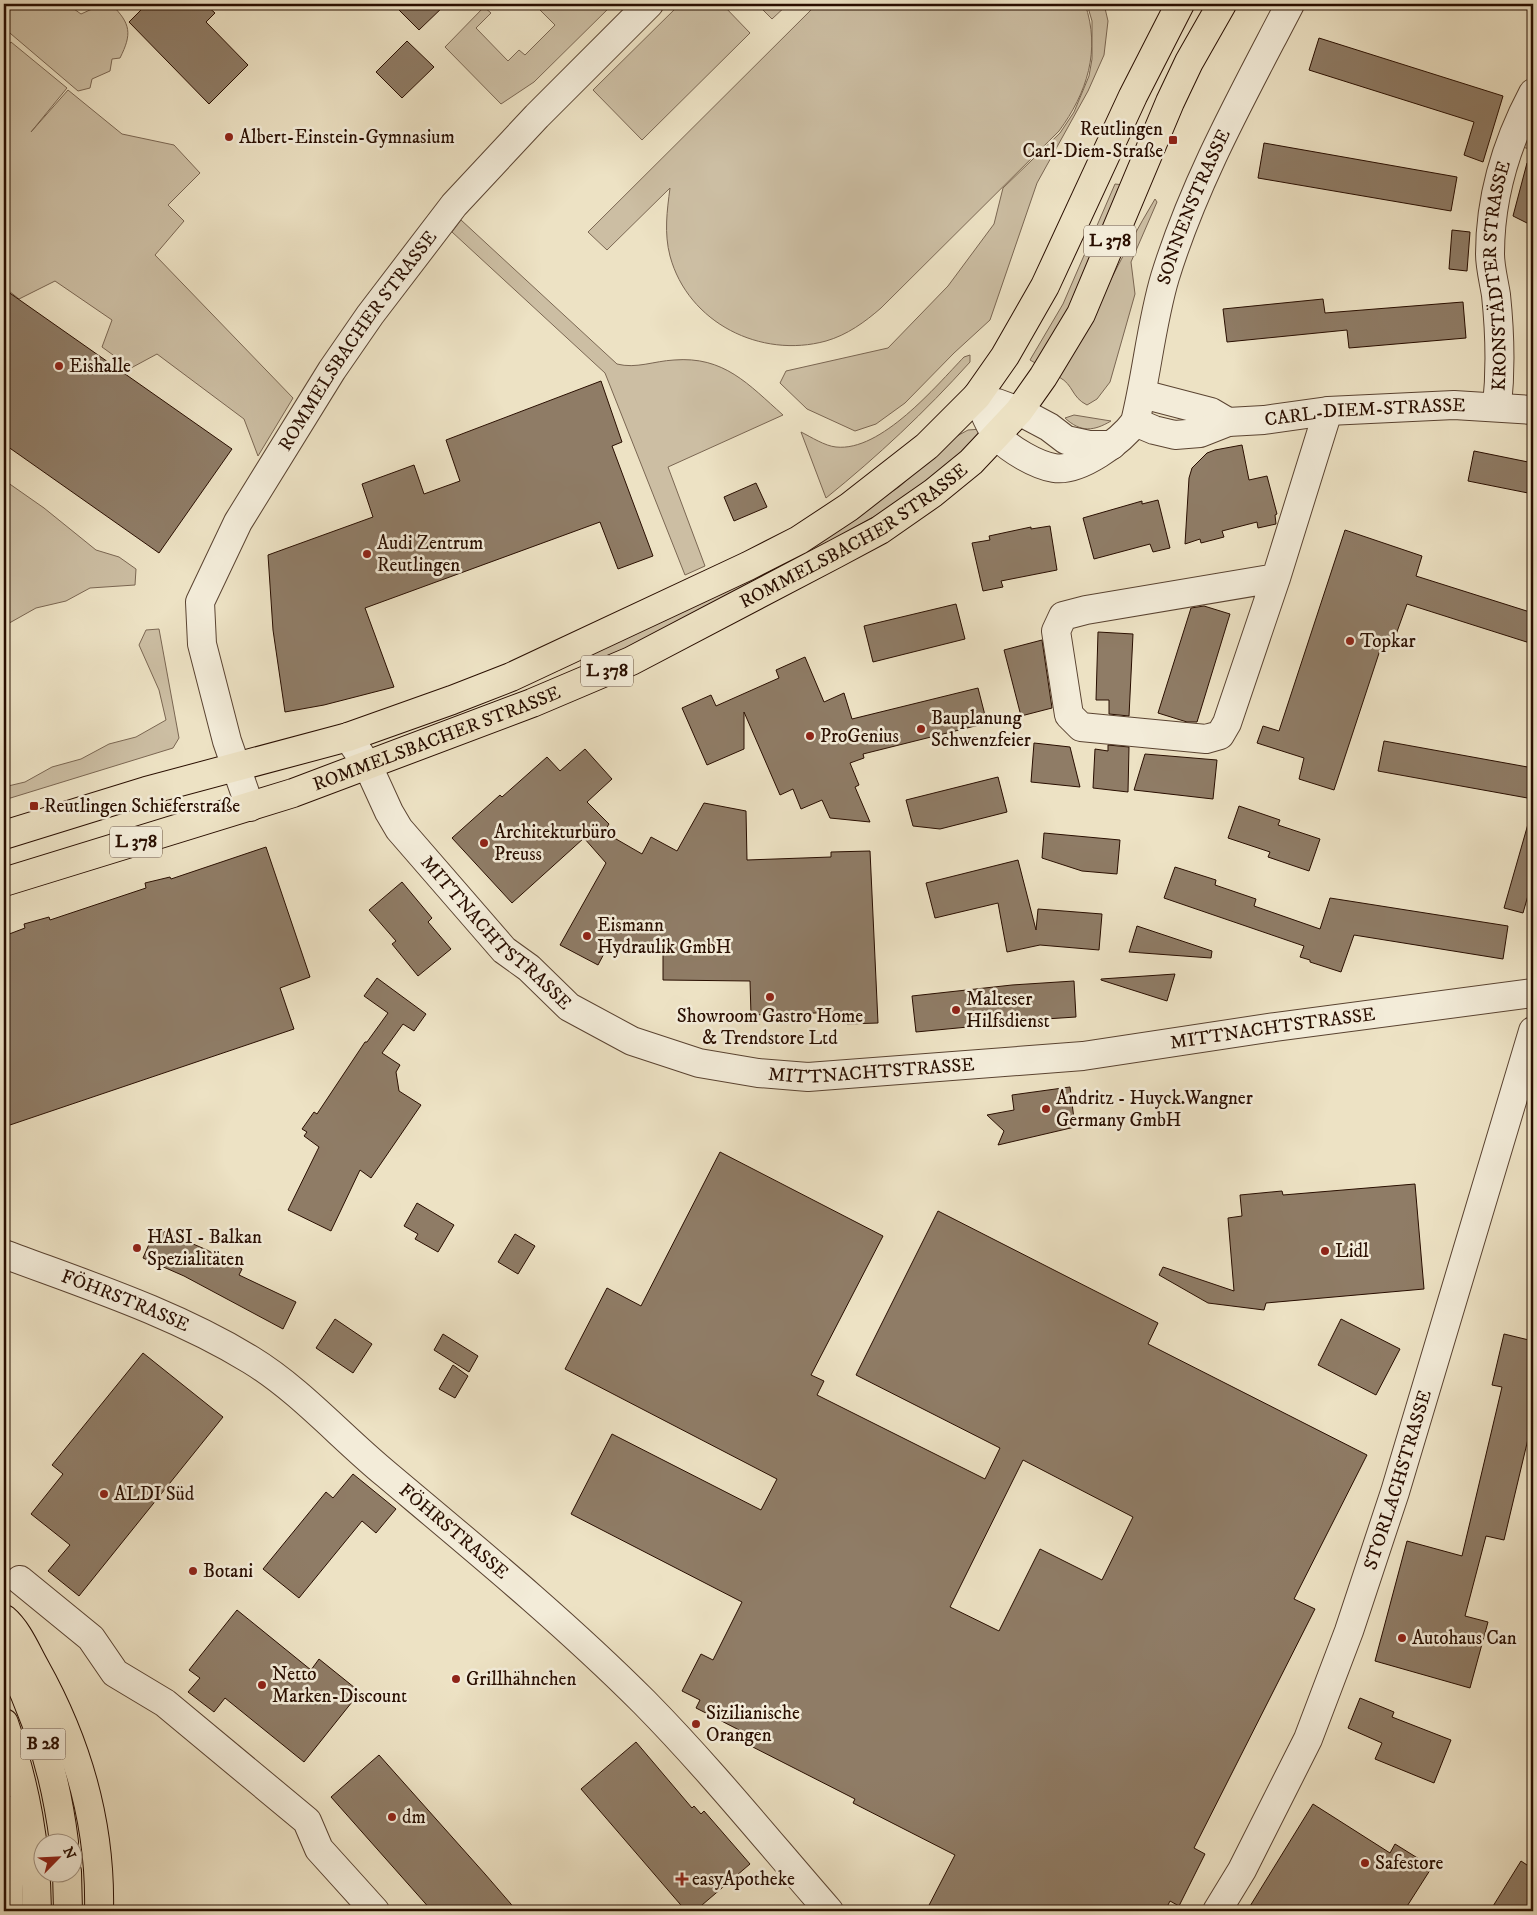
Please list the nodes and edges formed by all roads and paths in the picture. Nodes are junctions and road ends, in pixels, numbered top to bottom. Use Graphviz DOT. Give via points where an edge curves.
graph roads {
  1 [pos="649,4"];
  2 [pos="1180,4"];
  3 [pos="1222,4"];
  4 [pos="1290,4"];
  5 [pos="1533,93"];
  6 [pos="1142,394"];
  7 [pos="977,396"];
  8 [pos="1496,406"];
  9 [pos="1533,410"];
  10 [pos="1019,411"];
  11 [pos="1328,411"];
  12 [pos="1135,422"];
  13 [pos="1228,422"];
  14 [pos="997,436"];
  15 [pos="1112,445"];
  16 [pos="1276,578"];
  17 [pos="348,737"];
  18 [pos="368,766"];
  19 [pos="236,768"];
  20 [pos="250,807"];
  21 [pos="4,835"];
  22 [pos="4,882"];
  23 [pos="1533,993"];
  24 [pos="1533,1031"];
  25 [pos="4,1254"];
  26 [pos="20,1580"];
  27 [pos="4,1619"];
  28 [pos="4,1651"];
  29 [pos="4,1723"];
  30 [pos="4,1809"];
  31 [pos="62,1832"];
  32 [pos="67,1882"];
  33 [pos="9,1911"];
  34 [pos="37,1911"];
  35 [pos="68,1911"];
  36 [pos="99,1911"];
  37 [pos="375,1911"];
  38 [pos="829,1911"];
  39 [pos="1217,1911"];
  1 -- 19 [label="street, ROMMELSBACHER STRASSE" via="537,116 449,212 332,370 238,522 200,602 202,644"];
  2 -- 7 [label="main road, ROMMELSBACHER STRASSE / L 378" via="1132,96 1045,286 1005,356"];
  3 -- 10 [label="main road, ROMMELSBACHER STRASSE / L 378" via="1170,102 1081,314"];
  4 -- 6 [label="street, SONNENSTRASSE" via="1221,135 1183,225 1165,278"];
  5 -- 8 [label="street, KRONSTÄDTER STRASSE" via="1517,123 1493,201 1490,256 1500,364"];
  6 -- 12 [label="street, SONNENSTRASSE"];
  6 -- 13 [label="street" via="1211,412"];
  7 -- 10 [label="street"];
  7 -- 14 [label="street"];
  7 -- 17 [label="main road, ROMMELSBACHER STRASSE / L 378" via="927,446 849,507 799,540 511,677"];
  8 -- 9 [label="street, CARL-DIEM-STRASSE"];
  8 -- 11 [label="street, CARL-DIEM-STRASSE"];
  10 -- 14 [label="main road, ROMMELSBACHER STRASSE / L 378"];
  10 -- 15 [label="street" via="1066,440 1088,445"];
  11 -- 13 [label="street, CARL-DIEM-STRASSE"];
  11 -- 16 [label="street"];
  12 -- 13 [label="street, CARL-DIEM-STRASSE" via="1176,435 1200,433"];
  12 -- 15 [label="street" via="1125,436"];
  14 -- 15 [label="street" via="1025,456 1055,468 1081,463"];
  14 -- 18 [label="main road, ROMMELSBACHER STRASSE / L 378" via="933,493 880,530 827,559 631,661"];
  16 -- 16 [label="street" via="1227,724 1220,736 1206,739 1081,727 1069,715 1056,632 1063,616"];
  17 -- 18 [label="street, MITTNACHTSTRASSE"];
  17 -- 19 [label="main road, ROMMELSBACHER STRASSE / L 378"];
  18 -- 20 [label="main road, ROMMELSBACHER STRASSE / L 378"];
  18 -- 23 [label="street, MITTNACHTSTRASSE" via="399,829 504,950 529,968 569,1007 632,1041 699,1063 808,1077 1054,1058"];
  19 -- 20 [label="street, ROMMELSBACHER STRASSE"];
  19 -- 21 [label="main road, ROMMELSBACHER STRASSE / L 378" via="146,791"];
  20 -- 22 [label="main road, ROMMELSBACHER STRASSE / L 378"];
  24 -- 39 [label="street, STORLACHSTRASSE" via="1396,1492 1349,1631 1308,1739 1242,1870"];
  25 -- 38 [label="street, FÖHRSTRASSE" via="126,1298 167,1317 235,1350 282,1383 603,1662 715,1777"];
  26 -- 37 [label="street" via="91,1638 115,1673 164,1704 307,1821 319,1849"];
  27 -- 36 [label="main road" via="43,1682 79,1766 92,1822"];
  28 -- 31 [label="main road, B 28" via="45,1750"];
  29 -- 34 [label="main road, B 28" via="27,1801"];
  30 -- 33 [label="main road"];
  32 -- 35 [label="main road"];
}
